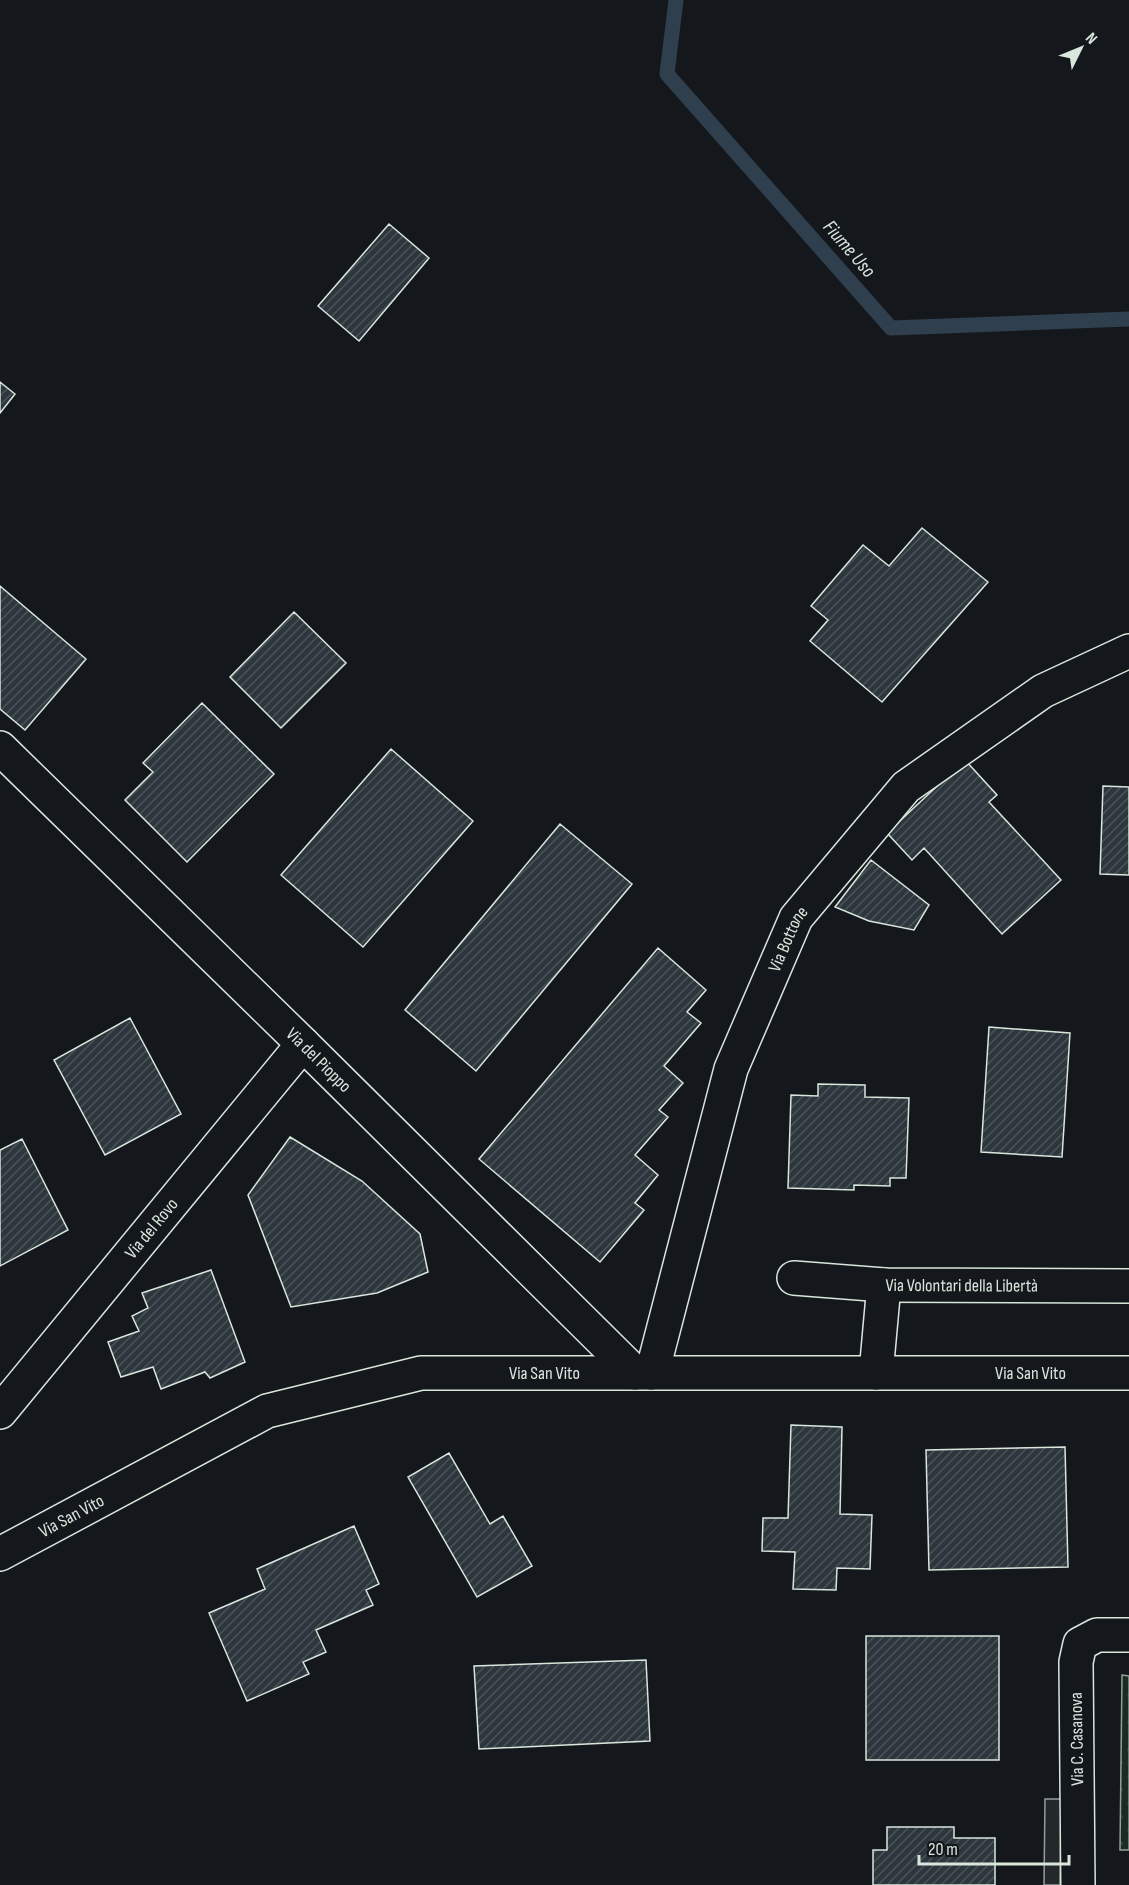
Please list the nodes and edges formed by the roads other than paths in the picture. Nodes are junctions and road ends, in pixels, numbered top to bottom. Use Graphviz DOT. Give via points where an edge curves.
graph roads {
  1 [pos="1129,651"];
  2 [pos="0,748"];
  3 [pos="303,1044"];
  4 [pos="794,1278"];
  5 [pos="884,1285"];
  6 [pos="1129,1286"];
  7 [pos="644,1373"];
  8 [pos="876,1373"];
  9 [pos="1129,1373"];
  10 [pos="0,1413"];
  11 [pos="0,1554"];
  12 [pos="1129,1635"];
  13 [pos="1078,1885"];
  1 -- 7 [label="street, Via Bottone" via="1043,691 906,787 796,918 731,1069"];
  2 -- 3 [label="street, Via del Pioppo"];
  3 -- 7 [label="street, Via del Pioppo"];
  3 -- 10 [label="street, Via del Rovo"];
  4 -- 5 [label="street, Via Volontari della Libertà"];
  5 -- 6 [label="street, Via Volontari della Libertà"];
  5 -- 8 [label="street"];
  7 -- 8 [label="street, Via San Vito"];
  7 -- 11 [label="street, Via San Vito" via="421,1373 267,1411"];
  8 -- 9 [label="street, Via San Vito"];
  12 -- 13 [label="street, Via C. Casanova" via="1096,1635 1080,1644 1076,1662"];
}
